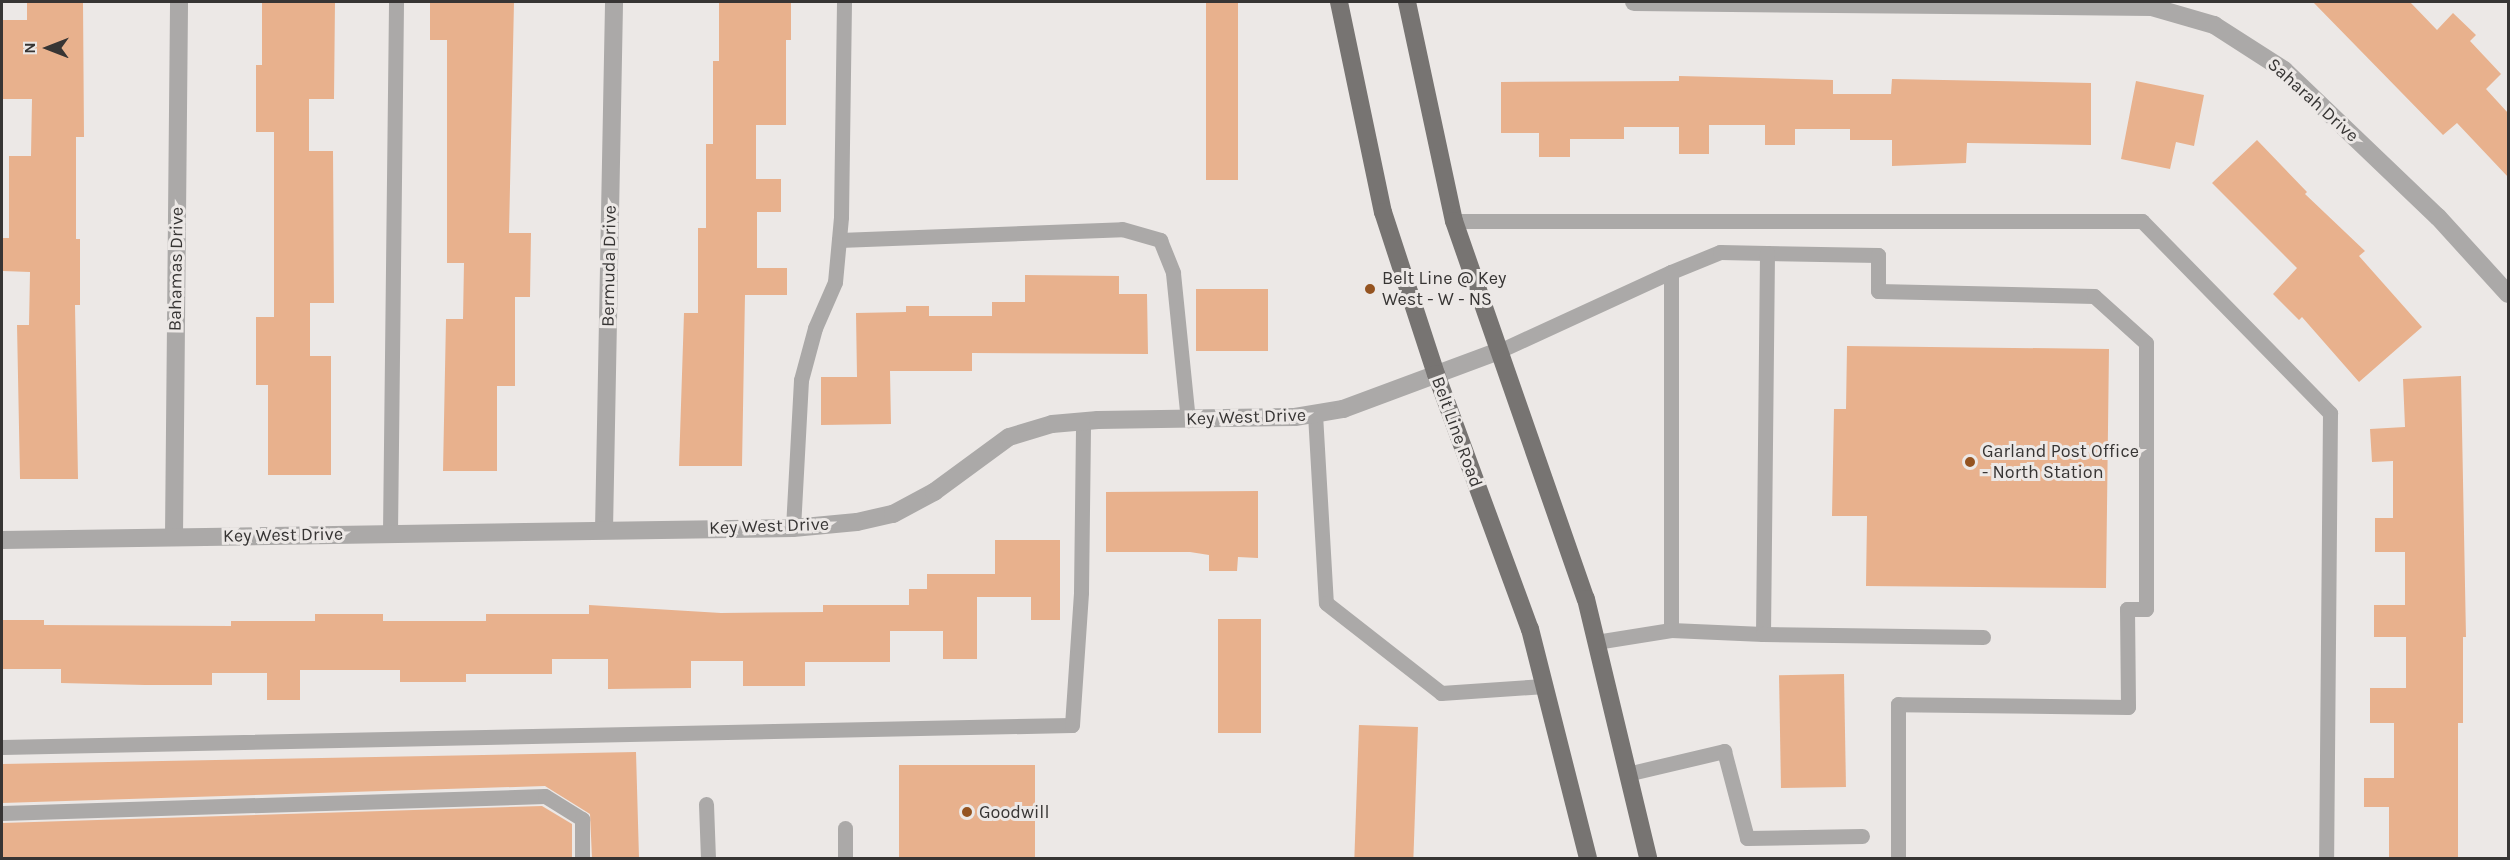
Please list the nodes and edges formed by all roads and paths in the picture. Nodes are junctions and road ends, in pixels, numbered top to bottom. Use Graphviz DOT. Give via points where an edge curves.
graph roads {
  1 [pos="179,2"];
  2 [pos="396,2"];
  3 [pos="614,2"];
  4 [pos="844,2"];
  5 [pos="1339,2"];
  6 [pos="1407,2"];
  7 [pos="1634,2"];
  8 [pos="1454,220"];
  9 [pos="839,240"];
  10 [pos="1767,253"];
  11 [pos="1671,272"];
  12 [pos="2508,294"];
  13 [pos="1499,351"];
  14 [pos="1436,374"];
  15 [pos="1315,414"];
  16 [pos="1188,420"];
  17 [pos="1083,421"];
  18 [pos="793,528"];
  19 [pos="604,530"];
  20 [pos="390,533"];
  21 [pos="174,536"];
  22 [pos="2,540"];
  23 [pos="1671,630"];
  24 [pos="1763,634"];
  25 [pos="1983,637"];
  26 [pos="1596,642"];
  27 [pos="1545,686"];
  28 [pos="2,747"];
  29 [pos="1627,774"];
  30 [pos="706,804"];
  31 [pos="2,813"];
  32 [pos="845,828"];
  33 [pos="1862,836"];
  34 [pos="582,858"];
  35 [pos="708,858"];
  36 [pos="845,858"];
  37 [pos="1588,858"];
  38 [pos="1648,858"];
  39 [pos="1898,858"];
  40 [pos="2326,858"];
  1 -- 21 [label="street, Bahamas Drive"];
  2 -- 20 [label="lane"];
  3 -- 19 [label="street, Bermuda Drive"];
  4 -- 9 [label="lane"];
  5 -- 14 [label="main road, Belt Line Road" via="1383,212"];
  6 -- 8 [label="main road"];
  7 -- 12 [label="street, Saharah Drive" via="2152,7 2214,25 2284,69 2438,217"];
  8 -- 13 [label="main road"];
  8 -- 40 [label="lane" via="2142,221 2330,413"];
  9 -- 16 [label="lane" via="1122,229 1160,240 1173,273"];
  9 -- 18 [label="lane" via="835,282 815,328 801,380"];
  10 -- 11 [label="lane" via="1720,252"];
  10 -- 24 [label="lane"];
  10 -- 39 [label="lane" via="1878,255 1878,291 2094,296 2146,343 2146,609 2127,609 2128,708 1898,704"];
  11 -- 13 [label="lane"];
  11 -- 23 [label="lane"];
  13 -- 14 [label="street, Key West Drive"];
  13 -- 26 [label="main road" via="1586,599"];
  14 -- 15 [label="street, Key West Drive" via="1343,409"];
  14 -- 27 [label="main road, Belt Line Road" via="1530,629"];
  15 -- 16 [label="street, Key West Drive"];
  15 -- 27 [label="lane" via="1326,603 1441,693"];
  16 -- 17 [label="street, Key West Drive"];
  17 -- 18 [label="street, Key West Drive" via="1052,424 1009,437 934,492 893,514"];
  17 -- 28 [label="lane" via="1082,592 1072,725"];
  18 -- 19 [label="street, Key West Drive"];
  19 -- 20 [label="street, Key West Drive"];
  20 -- 21 [label="street, Key West Drive"];
  21 -- 22 [label="street, Key West Drive"];
  23 -- 24 [label="lane"];
  23 -- 26 [label="lane"];
  24 -- 25 [label="lane"];
  26 -- 29 [label="main road"];
  27 -- 37 [label="main road, Belt Line Road"];
  29 -- 33 [label="lane" via="1724,751 1747,838"];
  29 -- 38 [label="main road"];
  30 -- 35 [label="lane"];
  31 -- 34 [label="lane" via="545,796 582,819"];
  32 -- 36 [label="lane"];
}
